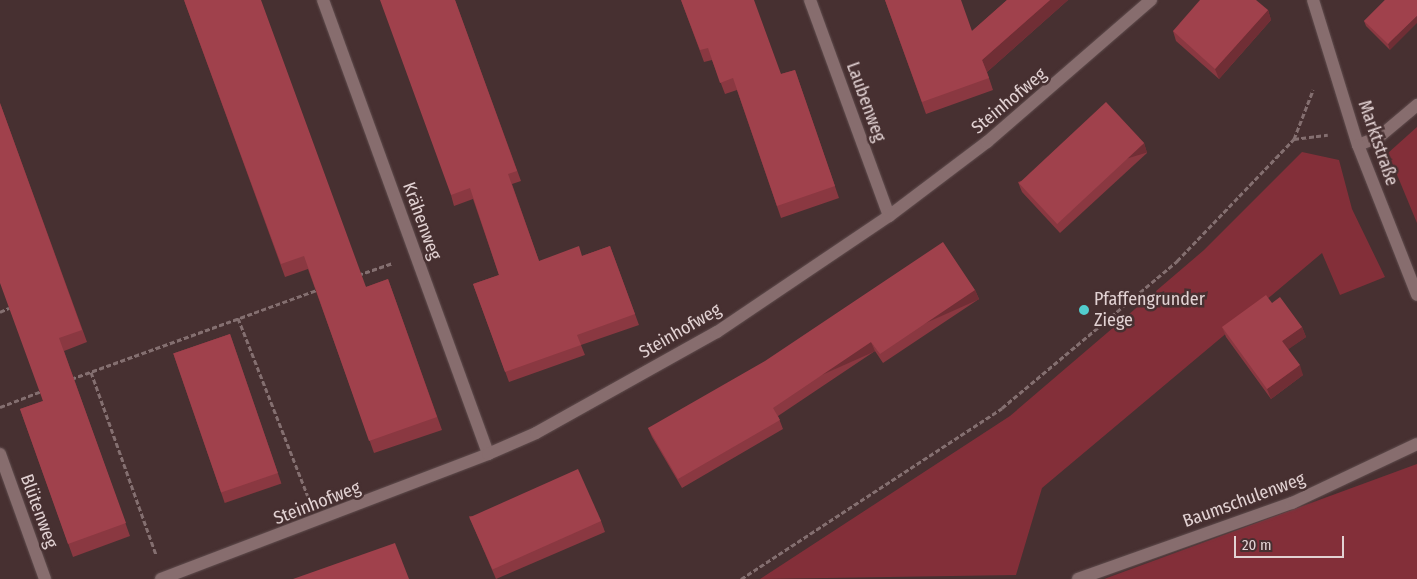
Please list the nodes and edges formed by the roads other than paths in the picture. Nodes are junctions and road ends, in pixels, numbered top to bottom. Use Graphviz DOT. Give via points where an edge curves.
graph roads {
  1 [pos="324,0"];
  2 [pos="810,0"];
  3 [pos="1151,0"];
  4 [pos="1313,0"];
  5 [pos="1417,105"];
  6 [pos="1358,145"];
  7 [pos="889,216"];
  8 [pos="1417,295"];
  9 [pos="1417,444"];
  10 [pos="0,454"];
  11 [pos="488,454"];
  12 [pos="163,578"];
  13 [pos="45,579"];
  14 [pos="1078,579"];
  1 -- 11 [label="street, Krähenweg"];
  2 -- 7 [label="street, Laubenweg"];
  3 -- 7 [label="street, Steinhofweg" via="994,136"];
  4 -- 6 [label="street, Marktstraße"];
  5 -- 6 [label="street" via="1379,137"];
  6 -- 8 [label="street, Marktstraße"];
  7 -- 11 [label="street, Steinhofweg" via="717,332 536,433"];
  9 -- 14 [label="street, Baumschulenweg" via="1292,503"];
  10 -- 13 [label="street, Blütenweg"];
  11 -- 12 [label="street, Steinhofweg" via="318,522"];
}
